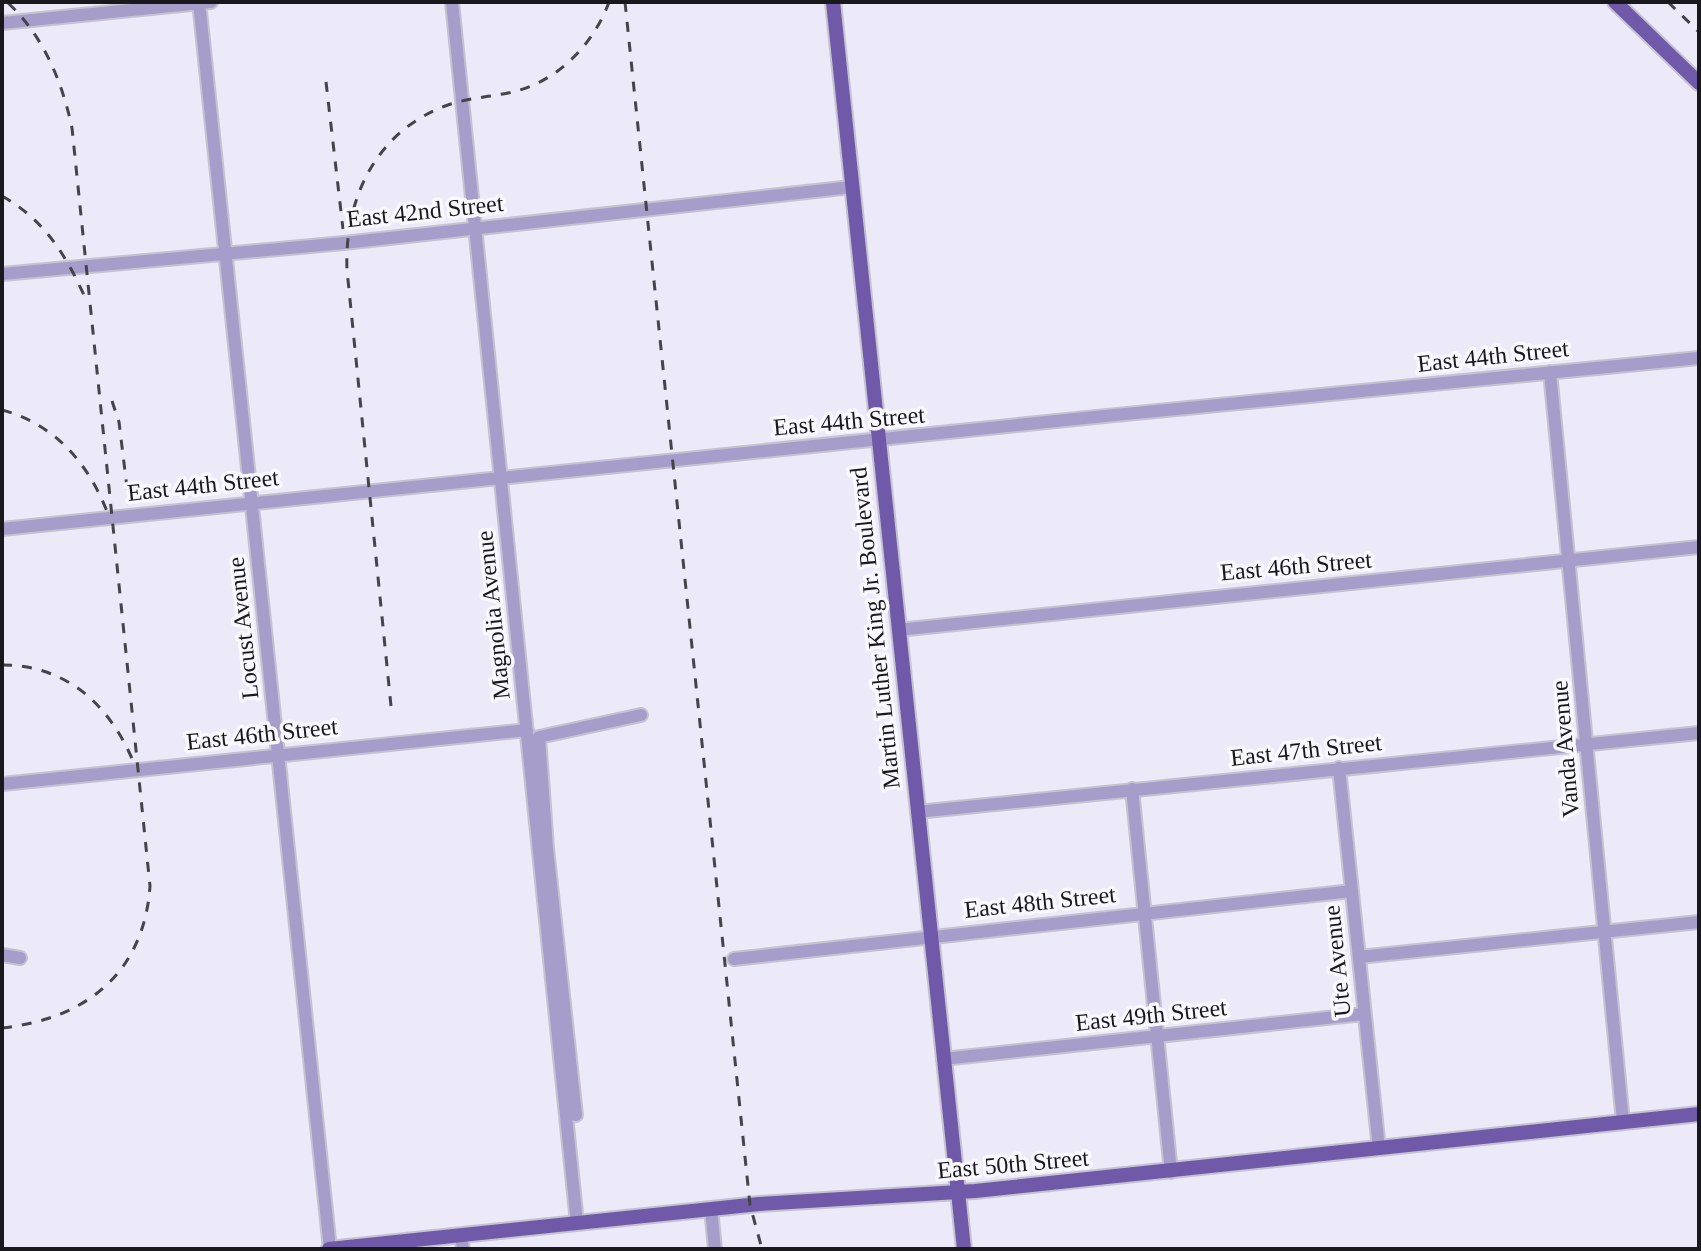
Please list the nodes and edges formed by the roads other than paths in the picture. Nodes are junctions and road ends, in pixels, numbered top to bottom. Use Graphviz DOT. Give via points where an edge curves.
graph roads {
  1 [pos="203,2"];
  2 [pos="452,2"];
  3 [pos="833,2"];
  4 [pos="1615,2"];
  5 [pos="2,23"];
  6 [pos="1699,83"];
  7 [pos="852,187"];
  8 [pos="476,227"];
  9 [pos="225,252"];
  10 [pos="2,274"];
  11 [pos="1699,358"];
  12 [pos="1550,372"];
  13 [pos="877,439"];
  14 [pos="503,475"];
  15 [pos="252,502"];
  16 [pos="2,529"];
  17 [pos="1699,547"];
  18 [pos="1570,560"];
  19 [pos="898,630"];
  20 [pos="641,715"];
  21 [pos="527,730"];
  22 [pos="1699,733"];
  23 [pos="1586,744"];
  24 [pos="278,754"];
  25 [pos="1339,768"];
  26 [pos="2,784"];
  27 [pos="1132,789"];
  28 [pos="917,812"];
  29 [pos="1352,891"];
  30 [pos="1145,913"];
  31 [pos="1699,922"];
  32 [pos="1606,932"];
  33 [pos="930,936"];
  34 [pos="2,955"];
  35 [pos="1359,957"];
  36 [pos="20,958"];
  37 [pos="734,959"];
  38 [pos="1364,1014"];
  39 [pos="1157,1036"];
  40 [pos="943,1059"];
  41 [pos="1699,1114"];
  42 [pos="576,1115"];
  43 [pos="1623,1122"];
  44 [pos="1379,1149"];
  45 [pos="1171,1172"];
  46 [pos="956,1193"];
  47 [pos="711,1209"];
  48 [pos="577,1223"];
  49 [pos="462,1242"];
  50 [pos="330,1249"];
  51 [pos="715,1249"];
  52 [pos="964,1249"];
  1 -- 5 [label="street"];
  1 -- 9 [label="street, Locust Avenue"];
  2 -- 8 [label="street, Magnolia Avenue"];
  3 -- 7 [label="main road, Martin Luther King Jr. Boulevard"];
  4 -- 6 [label="main road"];
  7 -- 8 [label="street, East 42nd Street"];
  7 -- 13 [label="main road, Martin Luther King Jr. Boulevard"];
  8 -- 9 [label="street, East 42nd Street"];
  8 -- 14 [label="street, Magnolia Avenue"];
  9 -- 10 [label="street, East 42nd Street"];
  9 -- 15 [label="street, Locust Avenue"];
  11 -- 12 [label="street, East 44th Street"];
  12 -- 13 [label="street, East 44th Street"];
  12 -- 18 [label="street, Vanda Avenue"];
  13 -- 14 [label="street, East 44th Street"];
  13 -- 19 [label="main road, Martin Luther King Jr. Boulevard"];
  14 -- 15 [label="street, East 44th Street"];
  14 -- 21 [label="street, Magnolia Avenue"];
  15 -- 16 [label="street, East 44th Street"];
  15 -- 24 [label="street, Locust Avenue"];
  17 -- 18 [label="street, East 46th Street"];
  18 -- 19 [label="street, East 46th Street"];
  18 -- 23 [label="street, Vanda Avenue"];
  19 -- 28 [label="main road, Martin Luther King Jr. Boulevard"];
  20 -- 42 [label="street" via="539,737"];
  21 -- 24 [label="street, East 46th Street"];
  21 -- 48 [label="street, Magnolia Avenue"];
  22 -- 23 [label="street, East 47th Street"];
  23 -- 25 [label="street, East 47th Street"];
  23 -- 32 [label="street, Vanda Avenue"];
  24 -- 26 [label="street, East 46th Street"];
  24 -- 50 [label="street, Locust Avenue"];
  25 -- 27 [label="street, East 47th Street"];
  25 -- 29 [label="street, Ute Avenue"];
  27 -- 28 [label="street, East 47th Street"];
  27 -- 30 [label="street"];
  28 -- 33 [label="main road, Martin Luther King Jr. Boulevard"];
  29 -- 30 [label="street, East 48th Street"];
  29 -- 35 [label="street, Ute Avenue"];
  30 -- 33 [label="street, East 48th Street"];
  30 -- 39 [label="street"];
  31 -- 32 [label="street"];
  32 -- 35 [label="street"];
  32 -- 43 [label="street, Vanda Avenue"];
  33 -- 37 [label="street, East 48th Street"];
  33 -- 40 [label="main road, Martin Luther King Jr. Boulevard"];
  34 -- 36 [label="street"];
  35 -- 38 [label="street, Ute Avenue"];
  38 -- 39 [label="street, East 49th Street"];
  38 -- 44 [label="street, Ute Avenue"];
  39 -- 40 [label="street, East 49th Street"];
  39 -- 45 [label="street"];
  40 -- 46 [label="main road, Martin Luther King Jr. Boulevard"];
  41 -- 43 [label="main road, East 50th Street"];
  43 -- 44 [label="main road, East 50th Street"];
  44 -- 45 [label="main road, East 50th Street"];
  45 -- 46 [label="main road, East 50th Street"];
  46 -- 47 [label="main road, East 50th Street"];
  46 -- 52 [label="main road, Martin Luther King Jr. Boulevard"];
  47 -- 48 [label="main road, East 50th Street"];
  47 -- 51 [label="street"];
  48 -- 49 [label="main road, East 50th Street"];
  49 -- 50 [label="main road, East 50th Street"];
}
